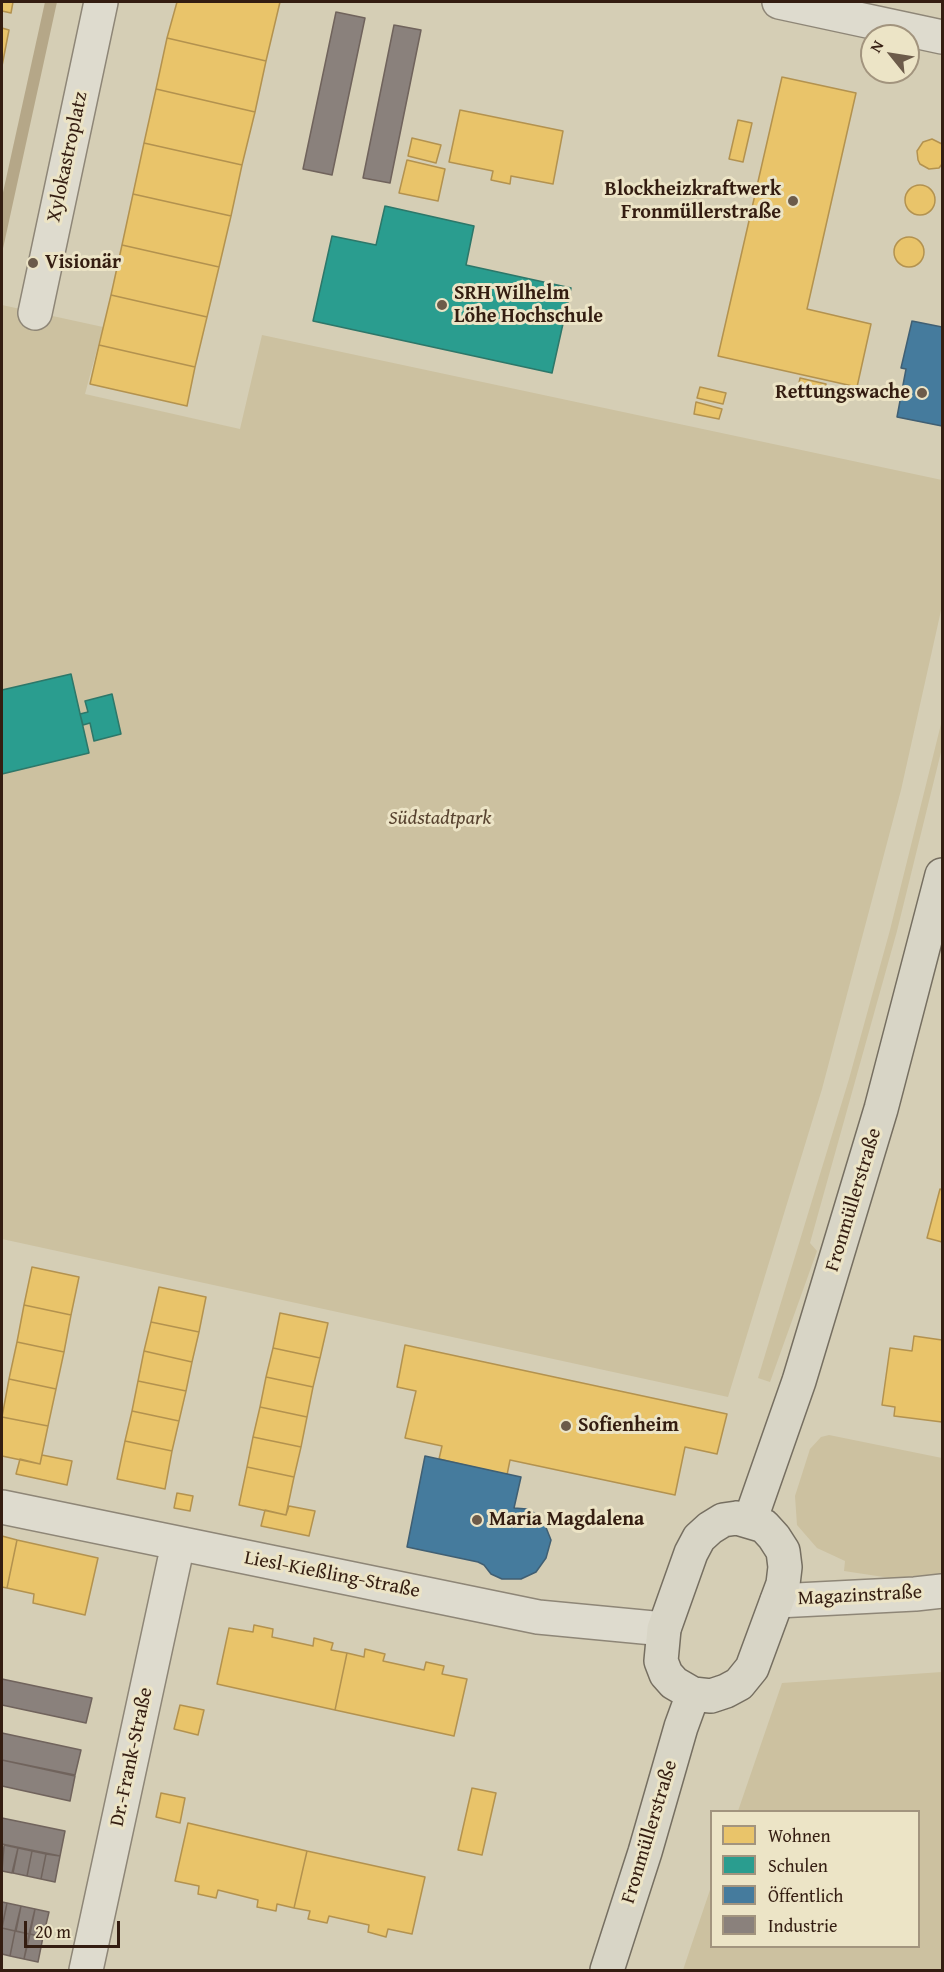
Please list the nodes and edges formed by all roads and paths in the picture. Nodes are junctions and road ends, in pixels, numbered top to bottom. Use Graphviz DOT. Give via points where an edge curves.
graph roads {
  1 [pos="101,2"];
  2 [pos="779,2"];
  3 [pos="942,37"];
  4 [pos="35,313"];
  5 [pos="942,874"];
  6 [pos="2,1507"];
  7 [pos="750,1521"];
  8 [pos="178,1544"];
  9 [pos="942,1591"];
  10 [pos="777,1601"];
  11 [pos="664,1629"];
  12 [pos="693,1694"];
  13 [pos="86,1971"];
  14 [pos="607,1971"];
  1 -- 4 [label="street, Xylokastroplatz"];
  2 -- 3 [label="street"];
  5 -- 7 [label="main road, Fronmüllerstraße" via="881,1109 799,1382"];
  6 -- 8 [label="street, Liesl-Kießling-Straße"];
  7 -- 10 [label="main road" via="764,1526 783,1551 783,1584"];
  7 -- 11 [label="main road" via="723,1520 699,1538"];
  8 -- 11 [label="street, Liesl-Kießling-Straße" via="538,1617"];
  8 -- 13 [label="street, Dr.-Frank-Straße"];
  9 -- 10 [label="street, Magazinstraße"];
  10 -- 12 [label="main road" via="752,1668 739,1684 711,1696"];
  11 -- 12 [label="main road" via="661,1661 666,1674"];
  12 -- 14 [label="main road, Fronmüllerstraße"];
}
